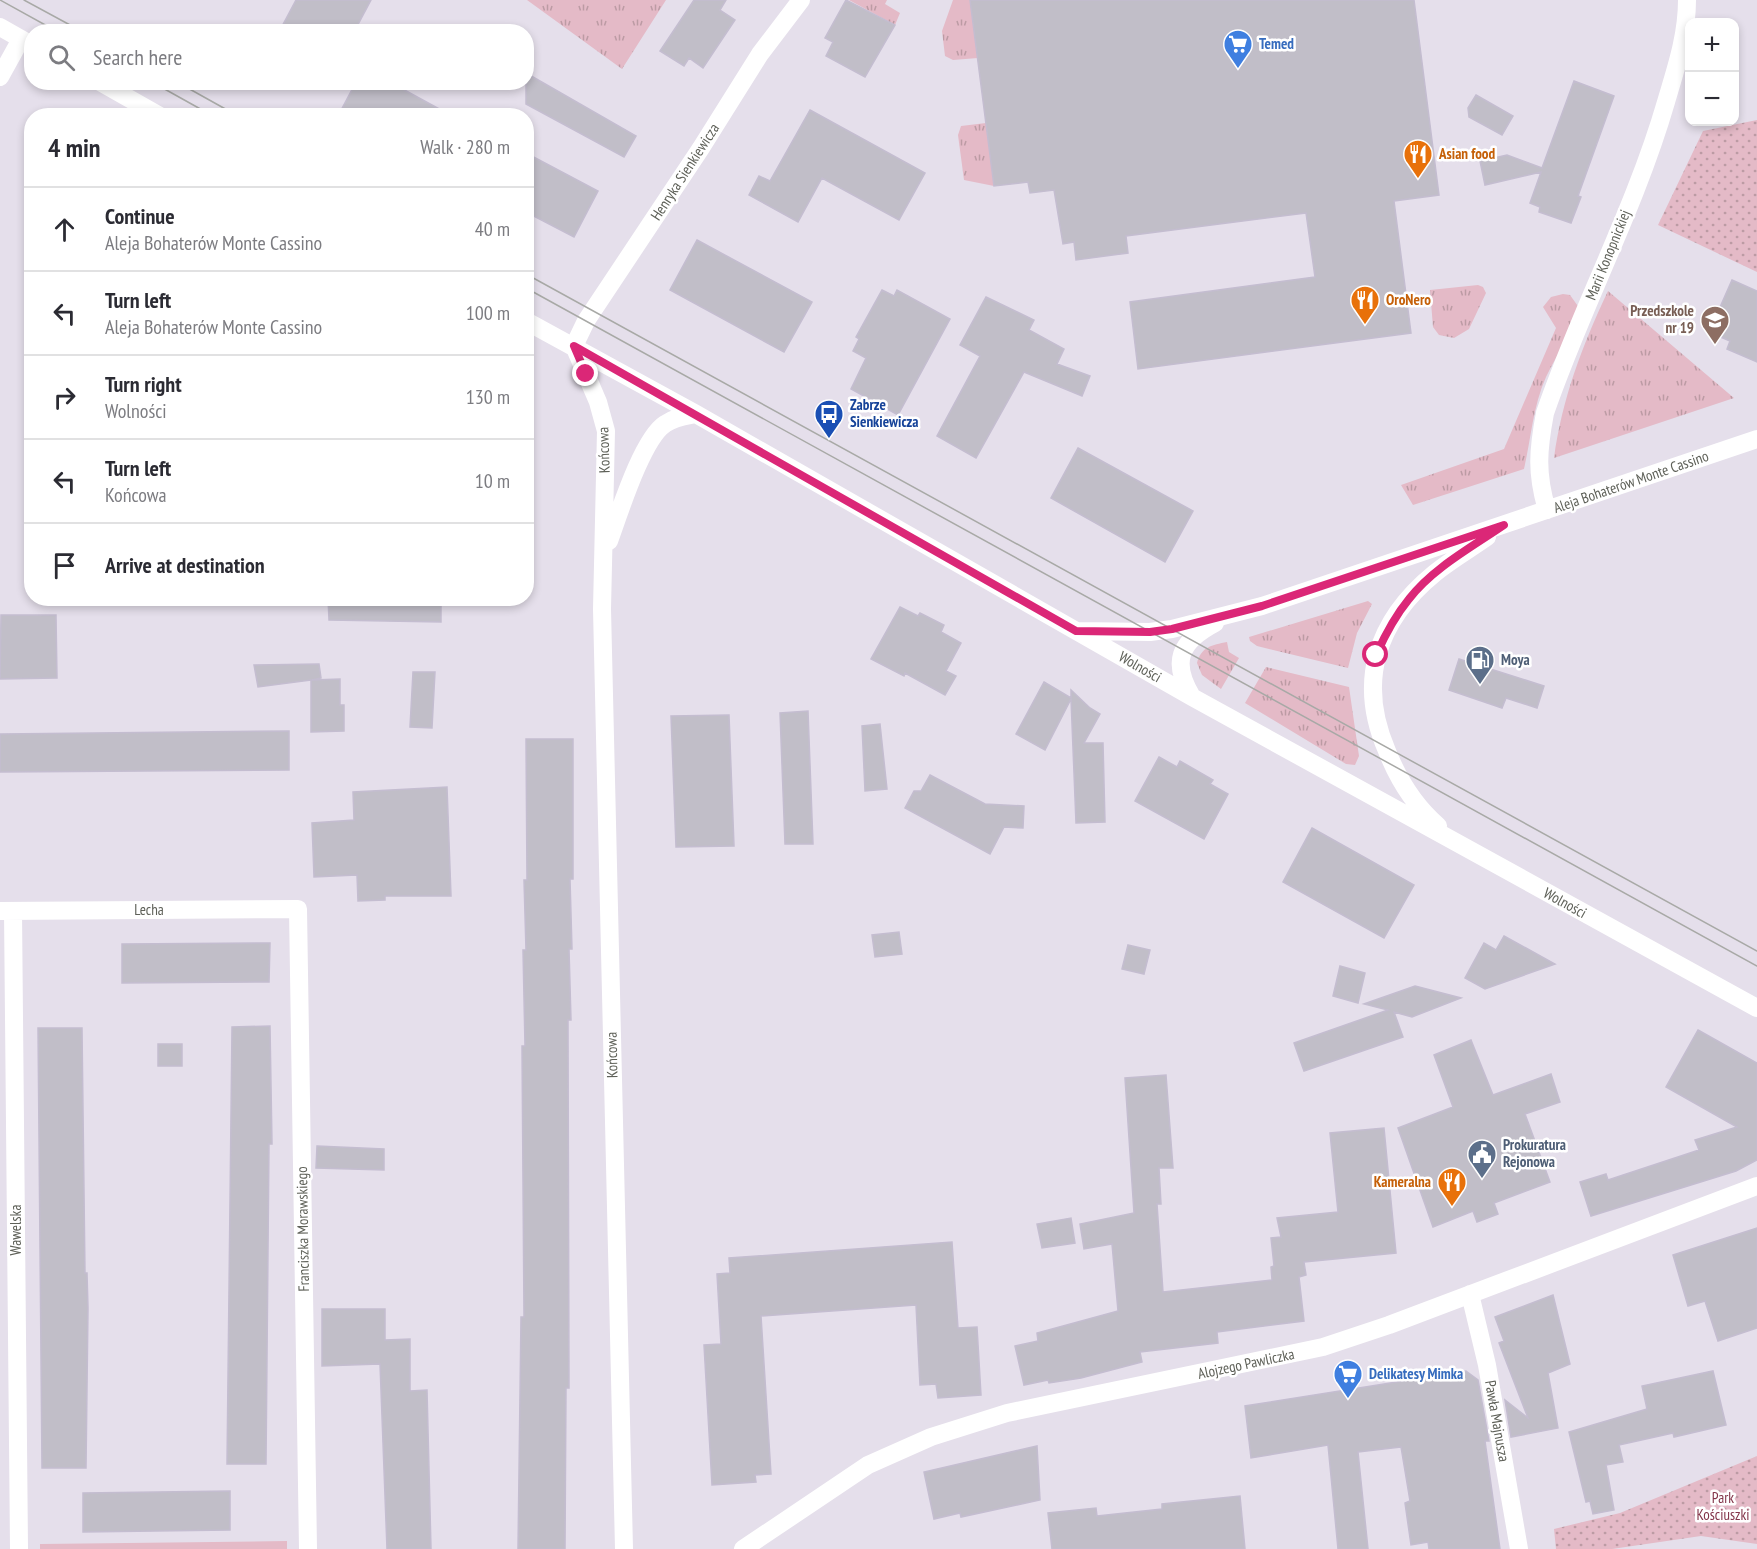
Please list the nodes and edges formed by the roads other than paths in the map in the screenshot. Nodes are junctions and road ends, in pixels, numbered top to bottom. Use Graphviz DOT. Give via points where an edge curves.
graph roads {
  1 [pos="801,0"];
  2 [pos="1688,0"];
  3 [pos="0,27"];
  4 [pos="24,41"];
  5 [pos="24,45"];
  6 [pos="0,77"];
  7 [pos="114,90"];
  8 [pos="146,108"];
  9 [pos="534,325"];
  10 [pos="574,346"];
  11 [pos="696,414"];
  12 [pos="1757,439"];
  13 [pos="1547,510"];
  14 [pos="1504,525"];
  15 [pos="602,560"];
  16 [pos="1232,614"];
  17 [pos="1076,631"];
  18 [pos="1192,697"];
  19 [pos="1462,847"];
  20 [pos="298,909"];
  21 [pos="7,911"];
  22 [pos="1757,1008"];
  23 [pos="1757,1186"];
  24 [pos="1470,1294"];
  25 [pos="19,1549"];
  26 [pos="308,1549"];
  27 [pos="624,1549"];
  28 [pos="743,1549"];
  29 [pos="1519,1549"];
  1 -- 10 [label="street, Henryka Sienkiewicza" via="760,54 586,321"];
  2 -- 13 [label="street, Marii Konopnickiej" via="1679,58 1650,155 1545,413 1538,470"];
  3 -- 4 [label="street"];
  5 -- 6 [label="street"];
  7 -- 8 [label="street"];
  9 -- 10 [label="street, Wolności"];
  10 -- 11 [label="street, Wolności"];
  10 -- 15 [label="street, Końcowa" via="606,431"];
  11 -- 15 [label="street, Końcowa" via="663,425 648,448"];
  11 -- 17 [label="street, Wolności"];
  12 -- 13 [label="street, Aleja Bohaterów Monte Cassino"];
  13 -- 14 [label="street, Aleja Bohaterów Monte Cassino"];
  14 -- 16 [label="street, Aleja Bohaterów Monte Cassino"];
  14 -- 19 [label="street, Aleja Bohaterów Monte Cassino" via="1434,573 1410,597 1376,655 1371,688 1375,720 1392,765 1429,818"];
  15 -- 27 [label="street, Końcowa"];
  16 -- 17 [label="street, Aleja Bohaterów Monte Cassino" via="1150,632"];
  16 -- 18 [label="street, Aleja Bohaterów Monte Cassino" via="1201,632 1182,649 1179,666"];
  17 -- 18 [label="street, Wolności"];
  18 -- 19 [label="street, Wolności"];
  19 -- 22 [label="street, Wolności"];
  20 -- 21 [label="street, Lecha"];
  20 -- 26 [label="street, Franciszka Morawskiego"];
  21 -- 25 [label="street, Wawelska"];
  23 -- 24 [label="street, Alojzego Pawliczka"];
  24 -- 28 [label="street, Alojzego Pawliczka" via="1323,1347 1007,1413 931,1437 868,1465"];
  24 -- 29 [label="street, Pawła Majnusza" via="1487,1365"];
}
